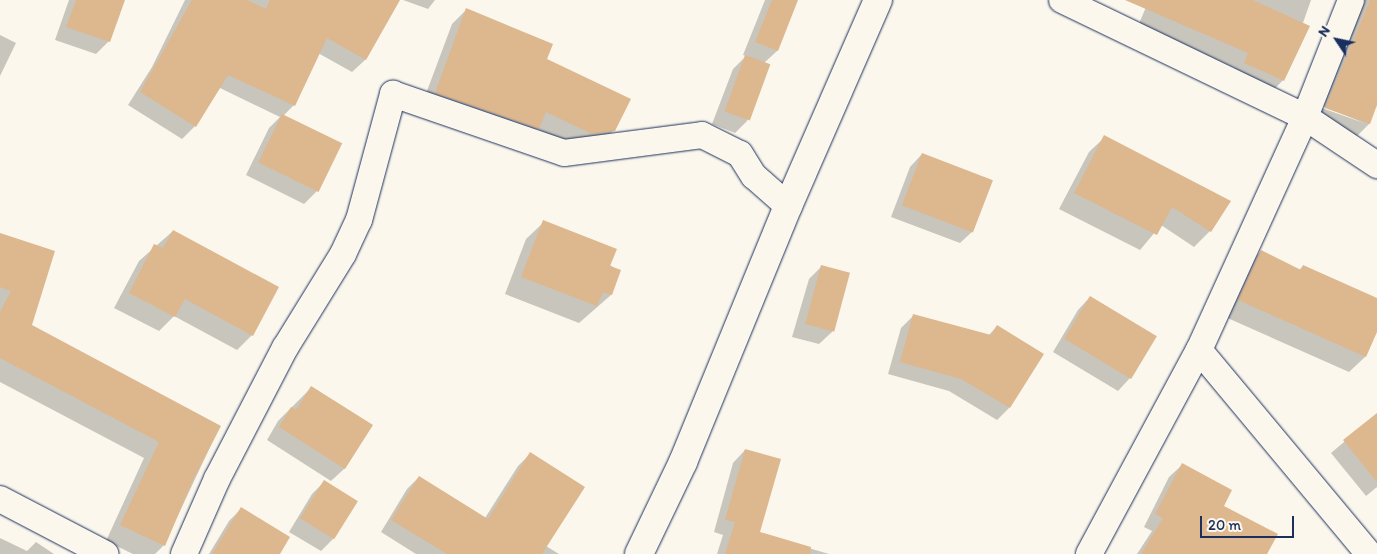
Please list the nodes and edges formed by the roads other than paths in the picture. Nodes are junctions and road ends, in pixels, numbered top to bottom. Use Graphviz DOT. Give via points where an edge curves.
graph roads {
  1 [pos="878,0"];
  2 [pos="1062,0"];
  3 [pos="1351,0"];
  4 [pos="1305,116"];
  5 [pos="1377,165"];
  6 [pos="788,206"];
  7 [pos="1199,350"];
  8 [pos="0,499"];
  9 [pos="105,554"];
  10 [pos="184,554"];
  11 [pos="639,554"];
  12 [pos="1089,554"];
  13 [pos="1369,554"];
  1 -- 6 [label="main road"];
  2 -- 4 [label="street"];
  3 -- 4 [label="street"];
  4 -- 5 [label="street"];
  4 -- 7 [label="street"];
  6 -- 10 [label="street" via="754,176 740,154 702,135 564,153 393,94 359,220 343,254 280,356 217,479"];
  6 -- 11 [label="main road" via="683,462"];
  7 -- 12 [label="street"];
  7 -- 13 [label="street"];
  8 -- 9 [label="street"];
}
